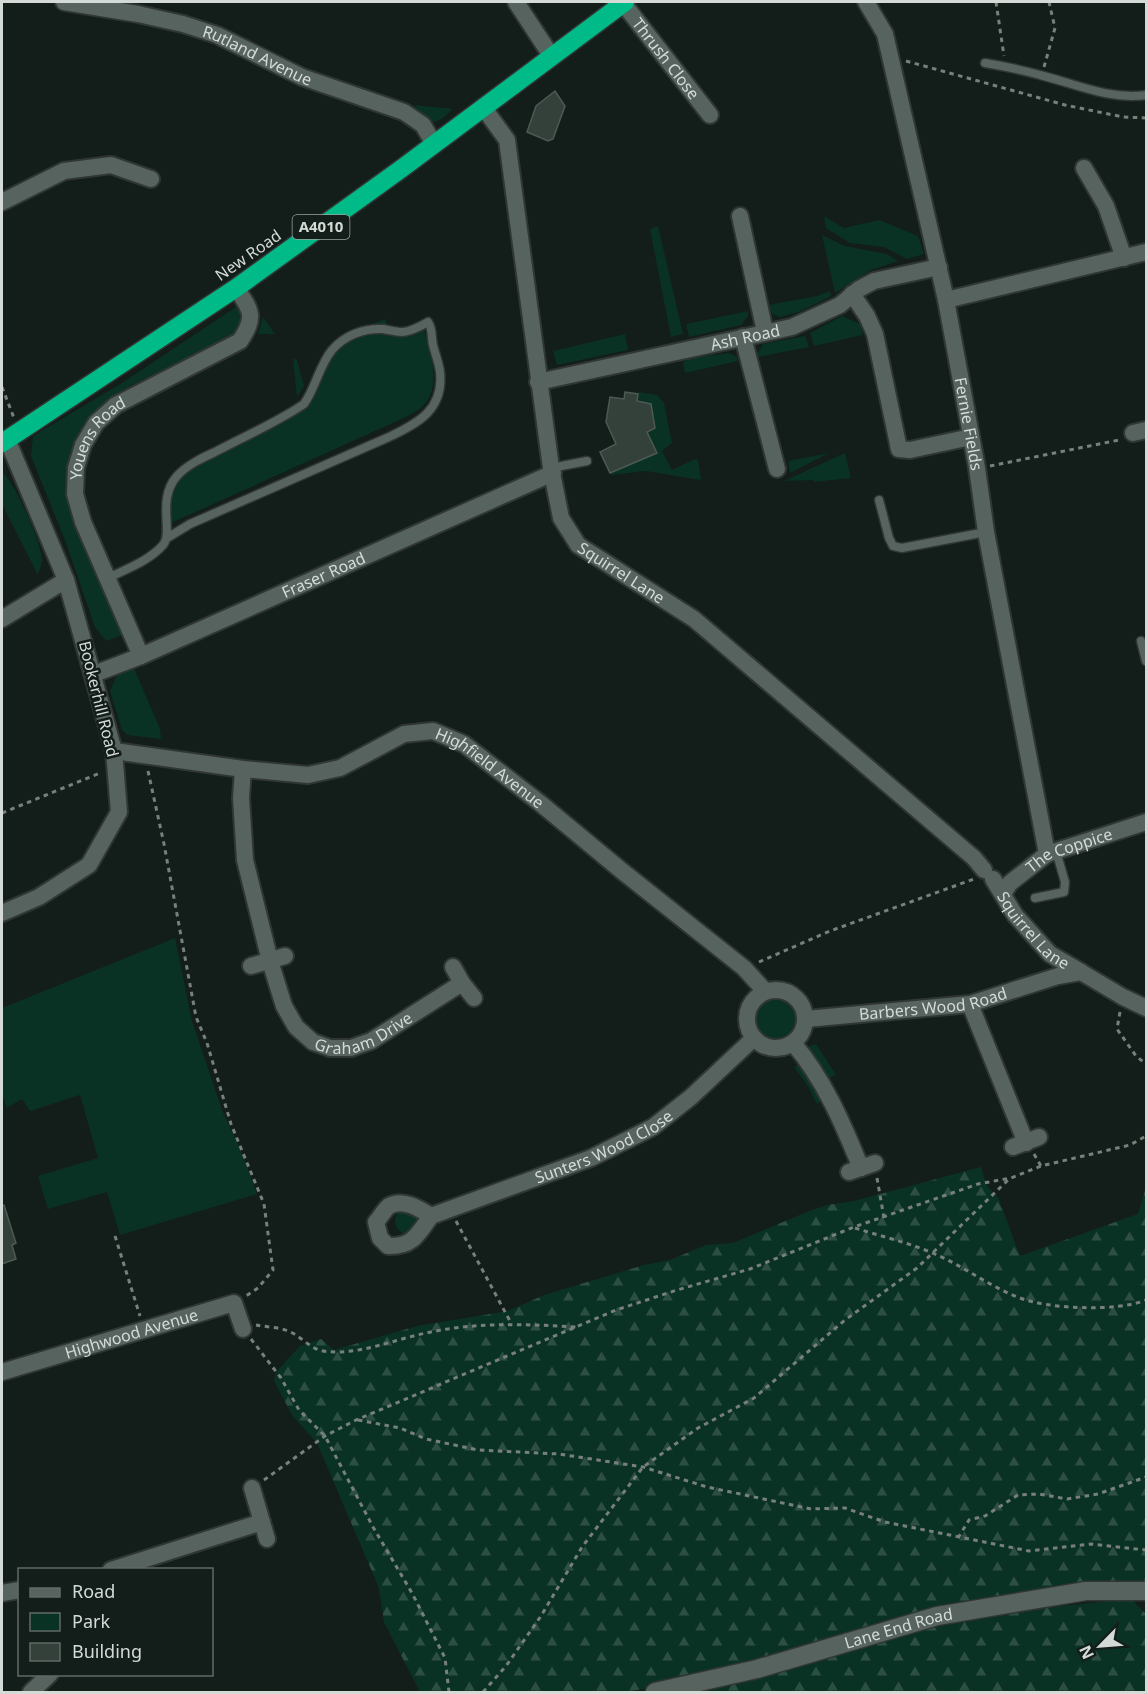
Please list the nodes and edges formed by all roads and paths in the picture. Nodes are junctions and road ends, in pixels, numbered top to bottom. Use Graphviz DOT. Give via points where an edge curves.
graph roads {
  1 [pos="64,2"];
  2 [pos="516,2"];
  3 [pos="624,2"];
  4 [pos="866,2"];
  5 [pos="996,2"];
  6 [pos="1050,2"];
  7 [pos="552,57"];
  8 [pos="890,57"];
  9 [pos="985,63"];
  10 [pos="1006,67"];
  11 [pos="1042,75"];
  12 [pos="1146,95"];
  13 [pos="483,107"];
  14 [pos="711,115"];
  15 [pos="1146,118"];
  16 [pos="434,144"];
  17 [pos="1084,168"];
  18 [pos="151,179"];
  19 [pos="2,202"];
  20 [pos="740,216"];
  21 [pos="1146,252"];
  22 [pos="1124,258"];
  23 [pos="939,267"];
  24 [pos="236,288"];
  25 [pos="852,294"];
  26 [pos="946,300"];
  27 [pos="765,332"];
  28 [pos="743,337"];
  29 [pos="538,382"];
  30 [pos="2,387"];
  31 [pos="1140,432"];
  32 [pos="9,437"];
  33 [pos="971,437"];
  34 [pos="587,461"];
  35 [pos="977,468"];
  36 [pos="777,469"];
  37 [pos="552,470"];
  38 [pos="879,500"];
  39 [pos="986,532"];
  40 [pos="167,538"];
  41 [pos="108,578"];
  42 [pos="66,580"];
  43 [pos="2,619"];
  44 [pos="1141,641"];
  45 [pos="141,656"];
  46 [pos="1146,661"];
  47 [pos="94,674"];
  48 [pos="144,754"];
  49 [pos="115,758"];
  50 [pos="243,769"];
  51 [pos="2,813"];
  52 [pos="1146,822"];
  53 [pos="1051,852"];
  54 [pos="985,875"];
  55 [pos="1003,894"];
  56 [pos="1035,898"];
  57 [pos="2,913"];
  58 [pos="277,958"];
  59 [pos="251,966"];
  60 [pos="453,967"];
  61 [pos="744,968"];
  62 [pos="1081,972"];
  63 [pos="462,983"];
  64 [pos="765,991"];
  65 [pos="1123,997"];
  66 [pos="474,998"];
  67 [pos="970,1004"];
  68 [pos="1146,1008"];
  69 [pos="806,1019"];
  70 [pos="753,1038"];
  71 [pos="793,1043"];
  72 [pos="1146,1064"];
  73 [pos="1146,1136"];
  74 [pos="1026,1142"];
  75 [pos="862,1168"];
  76 [pos="1011,1178"];
  77 [pos="449,1209"];
  78 [pos="431,1216"];
  79 [pos="884,1218"];
  80 [pos="854,1227"];
  81 [pos="116,1236"];
  82 [pos="931,1252"];
  83 [pos="1146,1300"];
  84 [pos="234,1303"];
  85 [pos="511,1323"];
  86 [pos="578,1327"];
  87 [pos="144,1329"];
  88 [pos="243,1329"];
  89 [pos="2,1372"];
  90 [pos="356,1420"];
  91 [pos="326,1436"];
  92 [pos="643,1467"];
  93 [pos="1146,1477"];
  94 [pos="252,1488"];
  95 [pos="262,1522"];
  96 [pos="958,1538"];
  97 [pos="267,1539"];
  98 [pos="1146,1550"];
  99 [pos="114,1568"];
  100 [pos="18,1590"];
  101 [pos="1146,1591"];
  102 [pos="2,1593"];
  103 [pos="48,1676"];
  104 [pos="31,1692"];
  105 [pos="449,1692"];
  106 [pos="483,1692"];
  107 [pos="655,1692"];
  1 -- 16 [label="street, Rutland Avenue" via="138,14 217,35 302,77 404,112 423,125"];
  2 -- 7 [label="street"];
  3 -- 7 [label="highway, New Road / A4010"];
  3 -- 14 [label="street, Thrush Close"];
  4 -- 8 [label="street, Fernie Fields" via="885,34"];
  5 -- 10 [label="path"];
  6 -- 11 [label="path" via="1055,28"];
  7 -- 13 [label="highway, New Road / A4010"];
  8 -- 15 [label="path" via="1065,105"];
  8 -- 23 [label="street, Fernie Fields"];
  9 -- 10 [label="lane"];
  10 -- 11 [label="lane"];
  11 -- 12 [label="lane" via="1090,91"];
  13 -- 16 [label="highway, New Road / A4010"];
  13 -- 29 [label="street, Squirrel Lane" via="507,140"];
  16 -- 24 [label="highway, New Road / A4010"];
  17 -- 22 [label="street" via="1106,206"];
  18 -- 19 [label="street" via="111,165 64,171"];
  20 -- 27 [label="street"];
  21 -- 22 [label="street"];
  22 -- 26 [label="street"];
  23 -- 25 [label="street, Ash Road" via="874,281"];
  23 -- 26 [label="street, Fernie Fields"];
  24 -- 32 [label="highway, New Road / A4010"];
  24 -- 41 [label="street, Youens Road" via="251,311 250,327 240,341 116,405 96,423 83,445 76,468 75,494"];
  25 -- 27 [label="street, Ash Road" via="840,305 792,327"];
  25 -- 33 [label="street" via="875,334 899,449"];
  26 -- 33 [label="street, Fernie Fields"];
  27 -- 28 [label="street, Ash Road"];
  28 -- 29 [label="street, Ash Road"];
  28 -- 36 [label="street"];
  29 -- 37 [label="street, Squirrel Lane"];
  30 -- 32 [label="path"];
  31 -- 35 [label="path" via="1132,437"];
  32 -- 42 [label="street, Bookerhill Road"];
  33 -- 35 [label="street, Fernie Fields"];
  34 -- 37 [label="lane"];
  35 -- 39 [label="street, Fernie Fields"];
  37 -- 45 [label="street, Fraser Road"];
  37 -- 54 [label="street, Squirrel Lane" via="561,518 578,544 694,619 965,850"];
  38 -- 39 [label="lane" via="893,546 902,548"];
  39 -- 53 [label="street, Fernie Fields"];
  40 -- 40 [label="lane" via="166,500 177,476 189,466 304,404 325,359 354,333 382,329 404,333 428,322 440,383 439,396 426,414 399,432 210,515"];
  40 -- 41 [label="lane" via="155,553"];
  41 -- 45 [label="street, Youens Road"];
  42 -- 43 [label="street"];
  42 -- 47 [label="street, Bookerhill Road"];
  44 -- 46 [label="lane"];
  45 -- 47 [label="street, Fraser Road"];
  47 -- 49 [label="street, Bookerhill Road"];
  48 -- 49 [label="street, Highfield Avenue"];
  48 -- 50 [label="street, Highfield Avenue"];
  48 -- 84 [label="path" via="196,1017 231,1124 264,1204 273,1270 258,1288"];
  49 -- 51 [label="path"];
  49 -- 57 [label="street, Bookerhill Road" via="119,812 89,866 39,897"];
  50 -- 58 [label="street, Graham Drive" via="245,861"];
  50 -- 61 [label="street, Highfield Avenue" via="308,775 340,768 404,734 433,731 464,744"];
  52 -- 53 [label="street, The Coppice"];
  53 -- 55 [label="street, The Coppice" via="1010,883"];
  53 -- 56 [label="lane" via="1065,882 1064,892"];
  54 -- 55 [label="street, Squirrel Lane"];
  54 -- 61 [label="path" via="830,931"];
  55 -- 62 [label="street, Squirrel Lane" via="1015,915 1050,954"];
  58 -- 59 [label="street"];
  58 -- 63 [label="street, Graham Drive" via="284,1006 296,1027 313,1042 330,1048 351,1048 371,1041"];
  60 -- 63 [label="street"];
  61 -- 64 [label="street, Highfield Avenue"];
  62 -- 65 [label="street, Squirrel Lane"];
  62 -- 67 [label="street, Barbers Wood Road"];
  63 -- 66 [label="street"];
  64 -- 69 [label="street" via="779,989 793,994"];
  64 -- 70 [label="street" via="749,1006 746,1017"];
  65 -- 68 [label="street, Squirrel Lane"];
  65 -- 72 [label="path" via="1117,1029"];
  67 -- 69 [label="street, Barbers Wood Road"];
  67 -- 74 [label="street"];
  69 -- 71 [label="street"];
  70 -- 71 [label="street" via="773,1048"];
  70 -- 77 [label="street, Sunters Wood Close" via="653,1127 591,1158"];
  71 -- 75 [label="street" via="808,1060 840,1117"];
  73 -- 76 [label="path" via="1130,1145 1041,1166"];
  75 -- 79 [label="path"];
  76 -- 79 [label="path" via="978,1184"];
  76 -- 82 [label="path"];
  77 -- 78 [label="street, Sunters Wood Close"];
  77 -- 85 [label="path"];
  79 -- 80 [label="path"];
  80 -- 82 [label="path"];
  80 -- 86 [label="path" via="750,1269 616,1310"];
  81 -- 87 [label="path"];
  82 -- 83 [label="path" via="1021,1299 1103,1308"];
  82 -- 92 [label="path" via="917,1268 844,1320 754,1398 698,1428"];
  84 -- 87 [label="street, Highwood Avenue"];
  84 -- 88 [label="street"];
  85 -- 86 [label="path"];
  85 -- 88 [label="path" via="425,1333 345,1352 320,1351 289,1331 255,1325"];
  86 -- 90 [label="path"];
  87 -- 89 [label="street, Highwood Avenue"];
  88 -- 91 [label="path" via="299,1410"];
  90 -- 91 [label="path"];
  90 -- 92 [label="path" via="478,1450 559,1454"];
  91 -- 94 [label="path"];
  91 -- 105 [label="path" via="445,1658"];
  92 -- 96 [label="path" via="707,1487 811,1509 844,1508 885,1522"];
  92 -- 106 [label="path" via="582,1547 506,1666"];
  93 -- 96 [label="path" via="1098,1494 1067,1499 1018,1495 986,1516 969,1520"];
  94 -- 95 [label="street"];
  95 -- 97 [label="street"];
  95 -- 99 [label="street"];
  96 -- 98 [label="path" via="1029,1551 1091,1544"];
  100 -- 102 [label="street"];
  101 -- 107 [label="street, Lane End Road" via="1086,1590 937,1617 757,1669"];
  103 -- 104 [label="street"];
}
